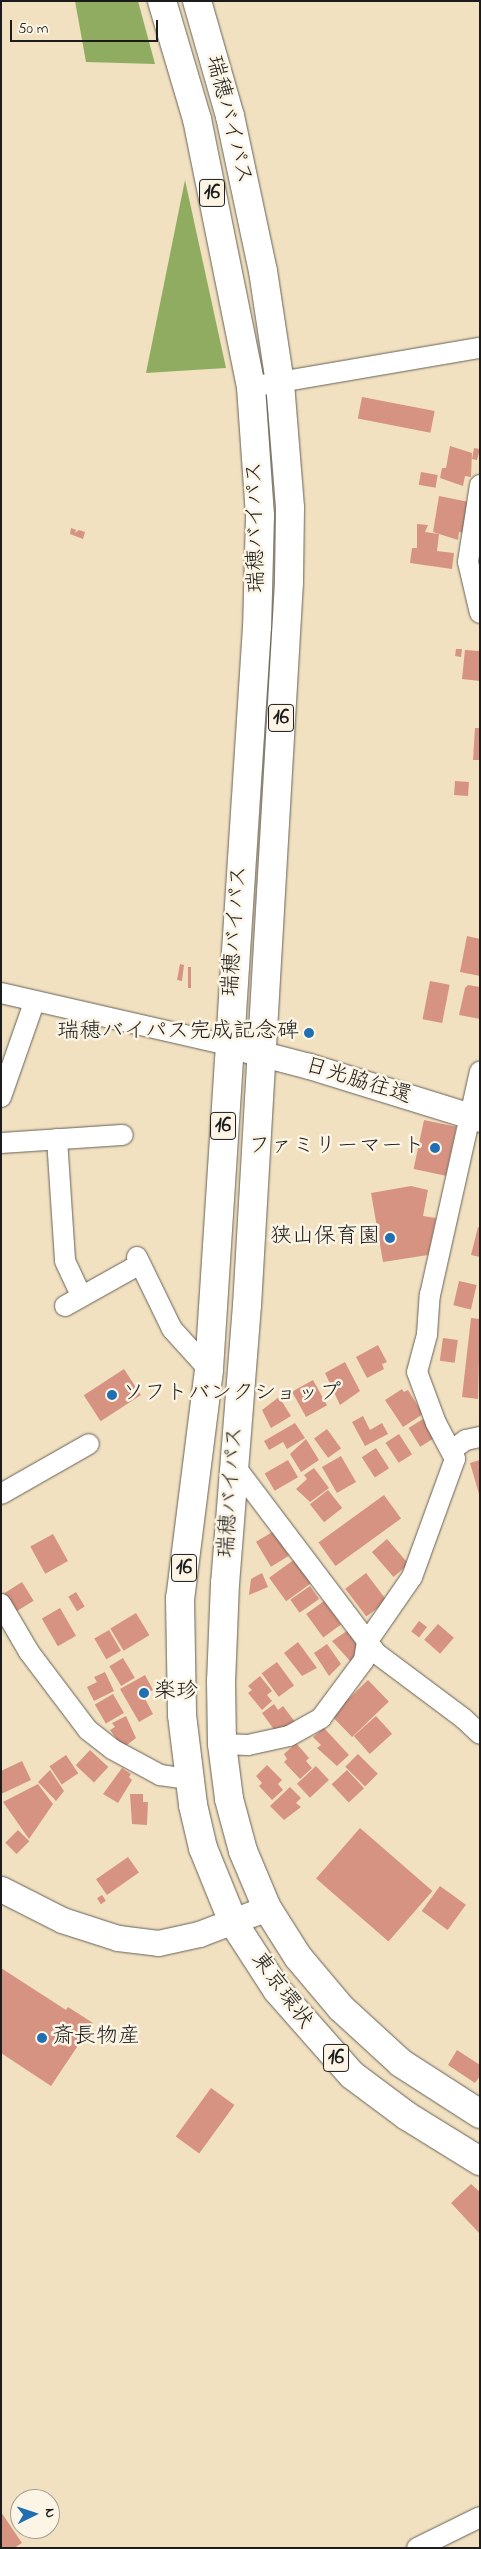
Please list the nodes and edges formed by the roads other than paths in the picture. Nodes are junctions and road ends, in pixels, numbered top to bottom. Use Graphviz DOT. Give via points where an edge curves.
graph roads {
  1 [pos="162,1"];
  2 [pos="196,1"];
  3 [pos="480,348"];
  4 [pos="280,383"];
  5 [pos="251,387"];
  6 [pos="480,485"];
  7 [pos="480,614"];
  8 [pos="1,993"];
  9 [pos="34,1002"];
  10 [pos="228,1045"];
  11 [pos="260,1053"];
  12 [pos="480,1072"];
  13 [pos="1,1097"];
  14 [pos="475,1118"];
  15 [pos="123,1135"];
  16 [pos="57,1139"];
  17 [pos="1,1143"];
  18 [pos="209,1370"];
  19 [pos="480,1437"];
  20 [pos="89,1444"];
  21 [pos="452,1450"];
  22 [pos="234,1465"];
  23 [pos="1,1494"];
  24 [pos="1,1604"];
  25 [pos="367,1642"];
  26 [pos="480,1734"];
  27 [pos="222,1744"];
  28 [pos="189,1779"];
  29 [pos="1,1889"];
  30 [pos="267,1908"];
  31 [pos="233,1922"];
  32 [pos="480,2114"];
  33 [pos="480,2160"];
  34 [pos="480,2517"];
  35 [pos="417,2548"];
  1 -- 5 [label="highway, 瑞穂バイパス / 16" via="197,118"];
  2 -- 4 [label="highway, 瑞穂バイパス / 16" via="230,116 262,271"];
  3 -- 4 [label="street"];
  4 -- 5 [label="street"];
  4 -- 11 [label="highway, 瑞穂バイパス / 16" via="290,508 290,582"];
  5 -- 10 [label="highway, 瑞穂バイパス / 16" via="260,516 257,627"];
  6 -- 7 [label="street" via="468,562"];
  8 -- 9 [label="street, 日光脇往還"];
  9 -- 10 [label="street, 日光脇往還"];
  9 -- 13 [label="street"];
  10 -- 11 [label="main road, 日光脇往還"];
  10 -- 18 [label="highway, 瑞穂バイパス / 16"];
  11 -- 14 [label="main road, 日光脇往還"];
  11 -- 22 [label="highway, 瑞穂バイパス / 16" via="247,1305"];
  12 -- 14 [label="street"];
  14 -- 21 [label="street" via="430,1295 427,1334 417,1372 436,1423"];
  15 -- 16 [label="street"];
  16 -- 17 [label="street"];
  16 -- 18 [label="street" via="65,1261 73,1301 138,1260 172,1329"];
  18 -- 28 [label="highway, 瑞穂バイパス / 16" via="180,1598 180,1676"];
  19 -- 21 [label="street" via="466,1440"];
  20 -- 23 [label="street"];
  21 -- 25 [label="street" via="455,1459 412,1577"];
  22 -- 25 [label="street"];
  22 -- 27 [label="highway, 瑞穂バイパス / 16" via="221,1681"];
  24 -- 28 [label="street" via="29,1652 88,1730 112,1749 160,1775"];
  25 -- 26 [label="street"];
  25 -- 27 [label="street" via="364,1660 321,1718 289,1736 248,1745"];
  27 -- 30 [label="highway, 瑞穂バイパス / 16" via="231,1807 243,1851"];
  28 -- 31 [label="highway, 瑞穂バイパス / 16" via="204,1848"];
  29 -- 31 [label="main road" via="62,1920 118,1938 158,1943"];
  30 -- 31 [label="main road"];
  30 -- 32 [label="highway, 東京環状 / 16" via="298,1956 341,2008 400,2063"];
  31 -- 33 [label="highway, 東京環状 / 16" via="276,1990 352,2075 407,2116"];
  34 -- 35 [label="street"];
}
